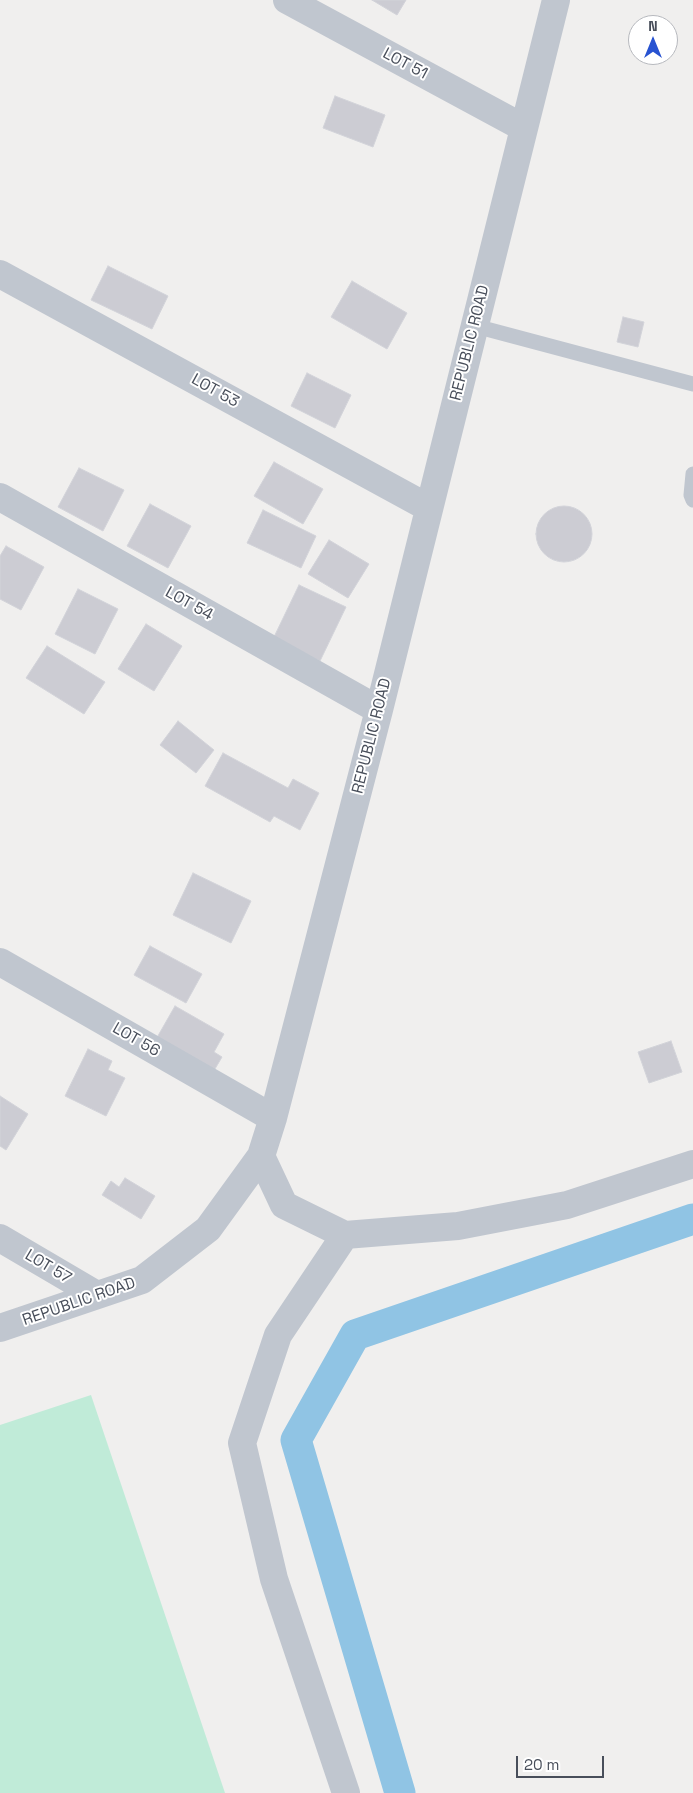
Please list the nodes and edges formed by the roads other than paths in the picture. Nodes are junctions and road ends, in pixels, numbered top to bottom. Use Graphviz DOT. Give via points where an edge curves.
graph roads {
  1 [pos="287,0"];
  2 [pos="556,0"];
  3 [pos="524,128"];
  4 [pos="0,274"];
  5 [pos="475,326"];
  6 [pos="693,384"];
  7 [pos="693,474"];
  8 [pos="0,497"];
  9 [pos="693,500"];
  10 [pos="429,508"];
  11 [pos="379,710"];
  12 [pos="0,962"];
  13 [pos="273,1118"];
  14 [pos="261,1156"];
  15 [pos="693,1164"];
  16 [pos="345,1235"];
  17 [pos="0,1238"];
  18 [pos="97,1295"];
  19 [pos="0,1328"];
  20 [pos="346,1793"];
  1 -- 3 [label="street, LOT 51"];
  2 -- 3 [label="street, REPUBLIC ROAD"];
  3 -- 5 [label="street, REPUBLIC ROAD"];
  4 -- 10 [label="street, LOT 53"];
  5 -- 6 [label="lane"];
  5 -- 10 [label="street, REPUBLIC ROAD"];
  7 -- 9 [label="lane"];
  8 -- 11 [label="street, LOT 54"];
  10 -- 11 [label="street, REPUBLIC ROAD"];
  11 -- 13 [label="street, REPUBLIC ROAD"];
  12 -- 13 [label="street, LOT 56"];
  13 -- 14 [label="street, REPUBLIC ROAD"];
  14 -- 16 [label="street" via="284,1205"];
  14 -- 18 [label="street, REPUBLIC ROAD" via="208,1230 142,1280"];
  15 -- 16 [label="street" via="567,1205 458,1226"];
  16 -- 20 [label="street" via="278,1335 242,1443 274,1579"];
  17 -- 18 [label="street, LOT 57"];
  18 -- 19 [label="street, REPUBLIC ROAD"];
}
